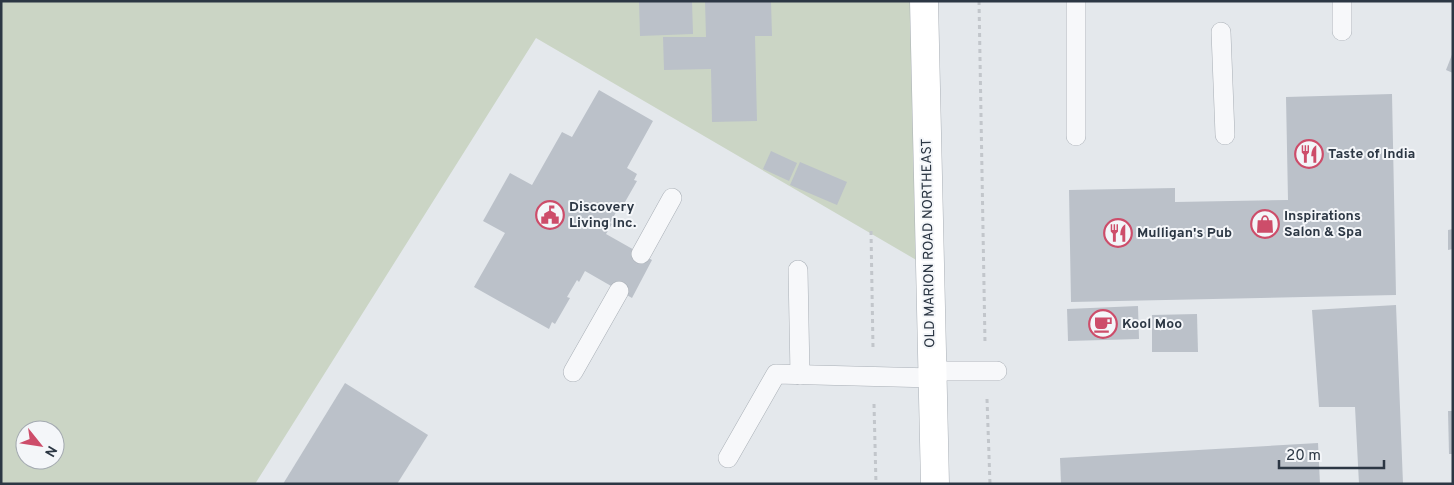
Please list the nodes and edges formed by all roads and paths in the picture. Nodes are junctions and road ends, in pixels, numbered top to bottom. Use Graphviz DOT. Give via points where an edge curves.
graph roads {
  1 [pos="924,1"];
  2 [pos="979,1"];
  3 [pos="1076,1"];
  4 [pos="1342,1"];
  5 [pos="1342,31"];
  6 [pos="1221,32"];
  7 [pos="1226,135"];
  8 [pos="1076,136"];
  9 [pos="672,198"];
  10 [pos="641,254"];
  11 [pos="798,270"];
  12 [pos="620,291"];
  13 [pos="992,371"];
  14 [pos="573,372"];
  15 [pos="800,375"];
  16 [pos="932,375"];
  17 [pos="728,458"];
  18 [pos="935,484"];
  19 [pos="990,484"];
  1 -- 16 [label="main road, OLD MARION ROAD NORTHEAST"];
  2 -- 13 [label="path"];
  3 -- 8 [label="lane"];
  4 -- 5 [label="lane"];
  6 -- 7 [label="lane"];
  9 -- 10 [label="lane"];
  11 -- 15 [label="lane"];
  12 -- 14 [label="lane"];
  13 -- 16 [label="lane"];
  13 -- 19 [label="path"];
  15 -- 16 [label="lane"];
  15 -- 17 [label="lane" via="776,374"];
  16 -- 18 [label="main road, OLD MARION ROAD NORTHEAST"];
}
